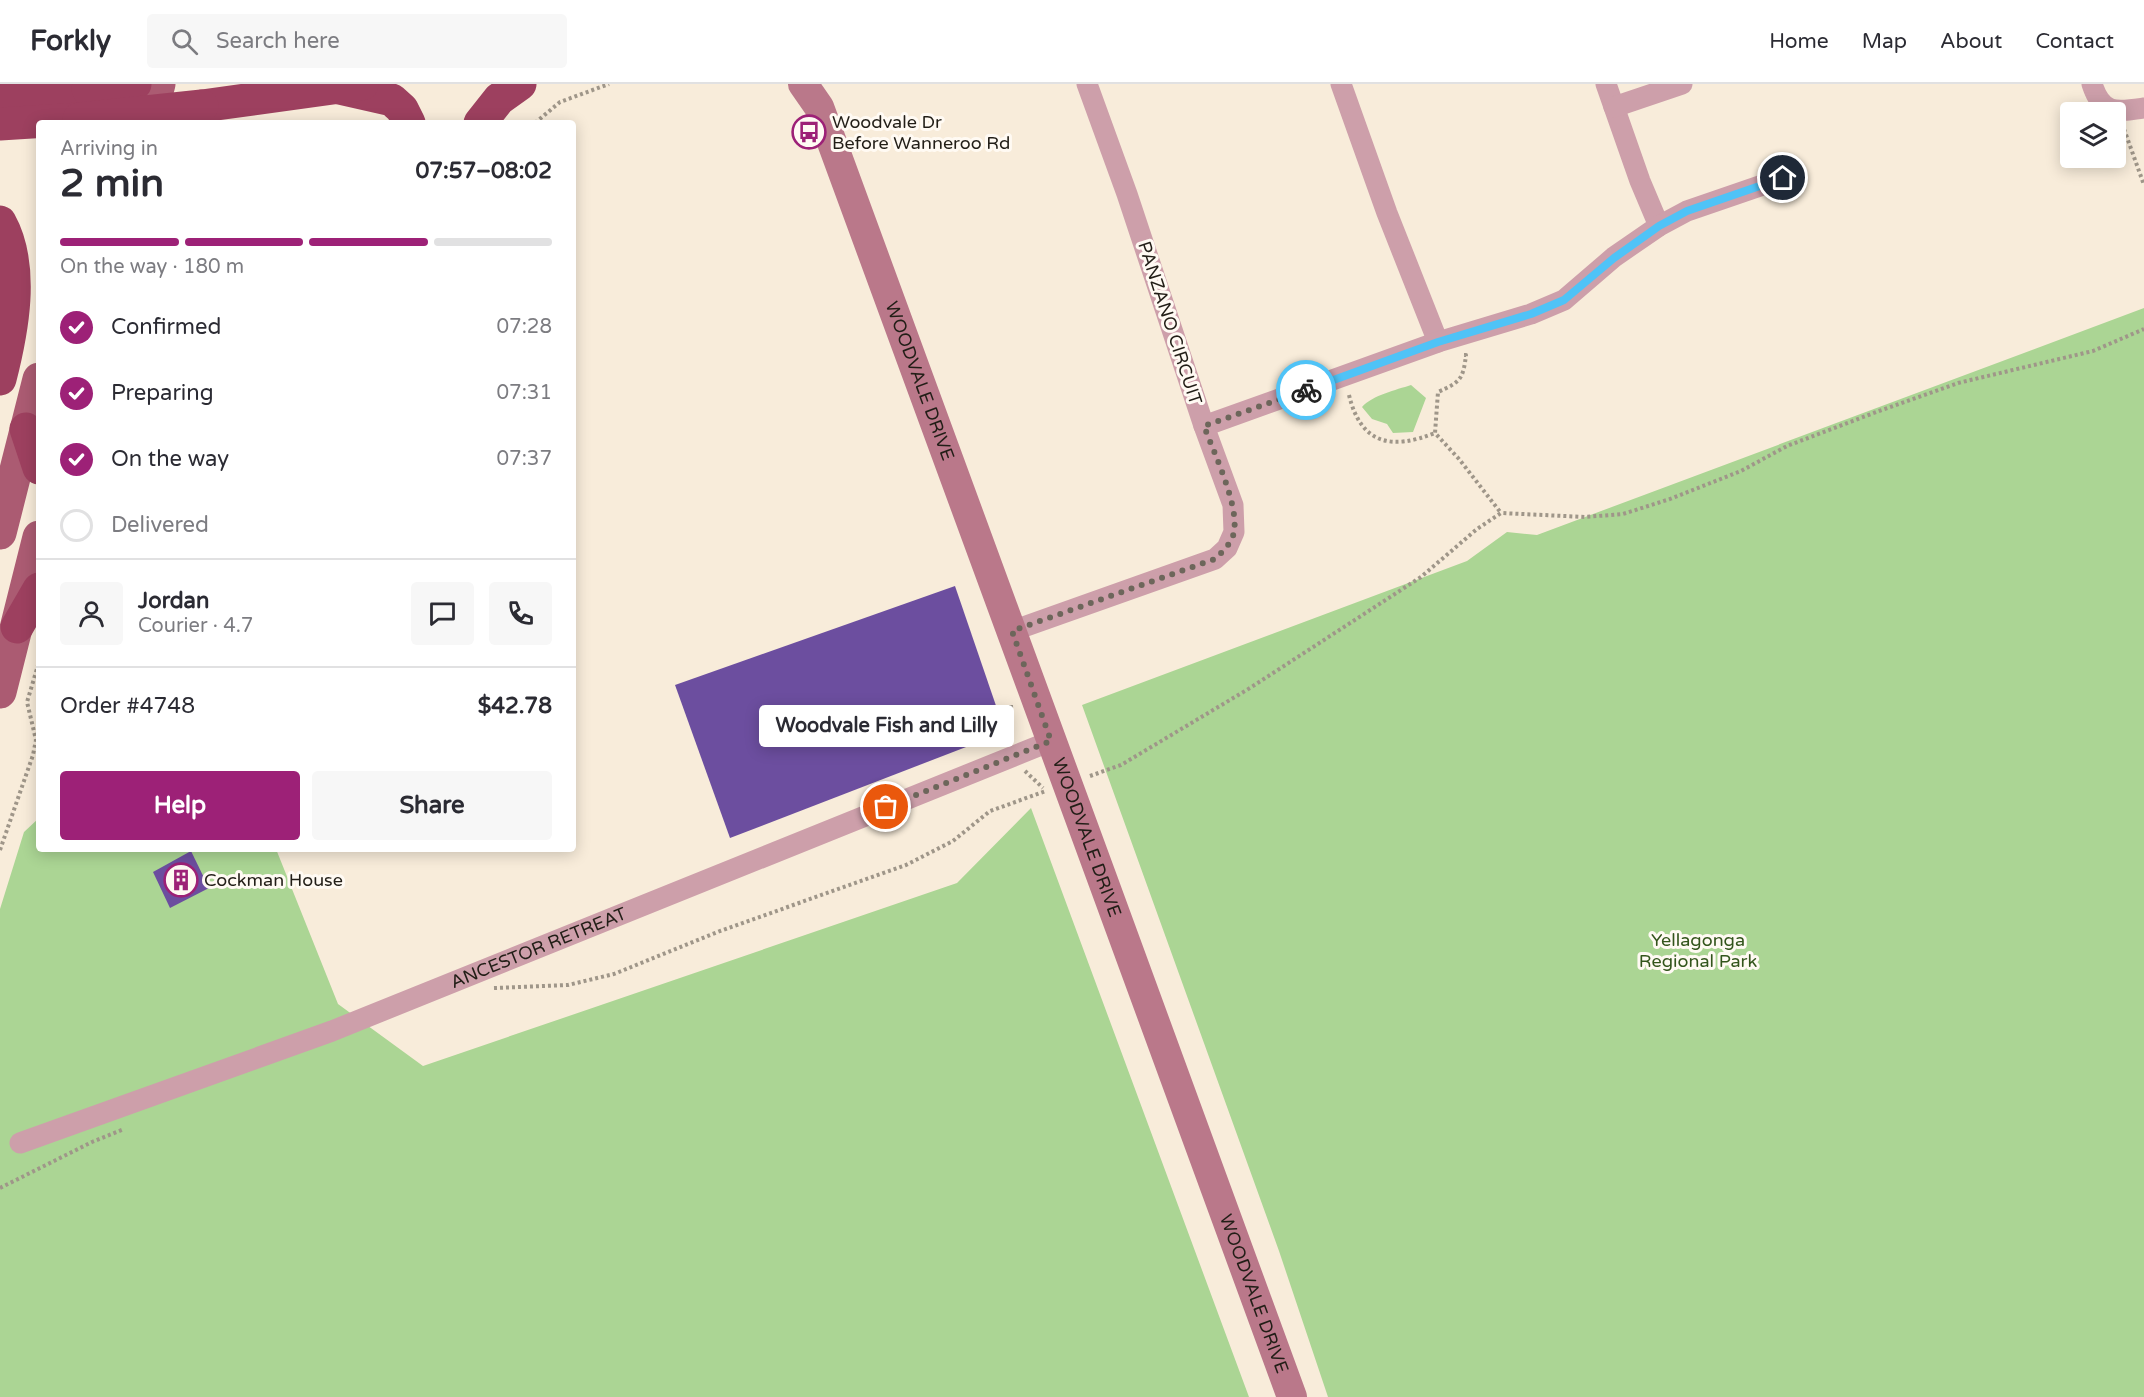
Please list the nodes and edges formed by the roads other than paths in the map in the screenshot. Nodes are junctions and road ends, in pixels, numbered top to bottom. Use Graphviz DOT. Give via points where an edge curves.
graph roads {
  1 [pos="135,84"];
  2 [pos="159,84"];
  3 [pos="520,84"];
  4 [pos="1087,84"];
  5 [pos="1341,84"];
  6 [pos="1606,84"];
  7 [pos="1682,84"];
  8 [pos="2092,84"];
  9 [pos="350,86"];
  10 [pos="814,92"];
  11 [pos="0,97"];
  12 [pos="98,104"];
  13 [pos="1614,106"];
  14 [pos="2144,108"];
  15 [pos="150,120"];
  16 [pos="408,120"];
  17 [pos="482,120"];
  18 [pos="0,124"];
  19 [pos="1783,178"];
  20 [pos="0,222"];
  21 [pos="1659,226"];
  22 [pos="1438,342"];
  23 [pos="0,380"];
  24 [pos="36,391"];
  25 [pos="1204,426"];
  26 [pos="26,429"];
  27 [pos="36,459"];
  28 [pos="0,533"];
  29 [pos="36,549"];
  30 [pos="36,594"];
  31 [pos="17,627"];
  32 [pos="1012,631"];
  33 [pos="0,692"];
  34 [pos="1051,741"];
  35 [pos="20,1143"];
  36 [pos="1292,1397"];
  1 -- 12 [label="highway, bridge"];
  2 -- 15 [label="main road"];
  3 -- 17 [label="highway" via="499,99"];
  4 -- 25 [label="street, PANZANO CIRCUIT"];
  5 -- 22 [label="street"];
  6 -- 13 [label="street"];
  7 -- 13 [label="street"];
  8 -- 14 [label="street" via="2100,102 2113,110"];
  9 -- 12 [label="highway, bridge" via="202,106"];
  9 -- 16 [label="highway" via="392,100"];
  10 -- 32 [label="street, WOODVALE DRIVE"];
  11 -- 12 [label="highway"];
  12 -- 18 [label="highway"];
  13 -- 21 [label="street"];
  19 -- 21 [label="street" via="1687,211"];
  20 -- 23 [label="highway" via="8,236 14,265 14,294"];
  21 -- 22 [label="street" via="1564,300"];
  22 -- 25 [label="street"];
  24 -- 26 [label="main road"];
  25 -- 32 [label="street, PANZANO CIRCUIT" via="1233,505 1234,532 1227,548 1215,559 1198,566"];
  26 -- 27 [label="highway"];
  26 -- 28 [label="main road"];
  29 -- 31 [label="main road"];
  30 -- 31 [label="highway"];
  31 -- 33 [label="main road"];
  32 -- 34 [label="street, WOODVALE DRIVE"];
  34 -- 35 [label="street, ANCESTOR RETREAT" via="332,1030"];
  34 -- 36 [label="street, WOODVALE DRIVE"];
}
